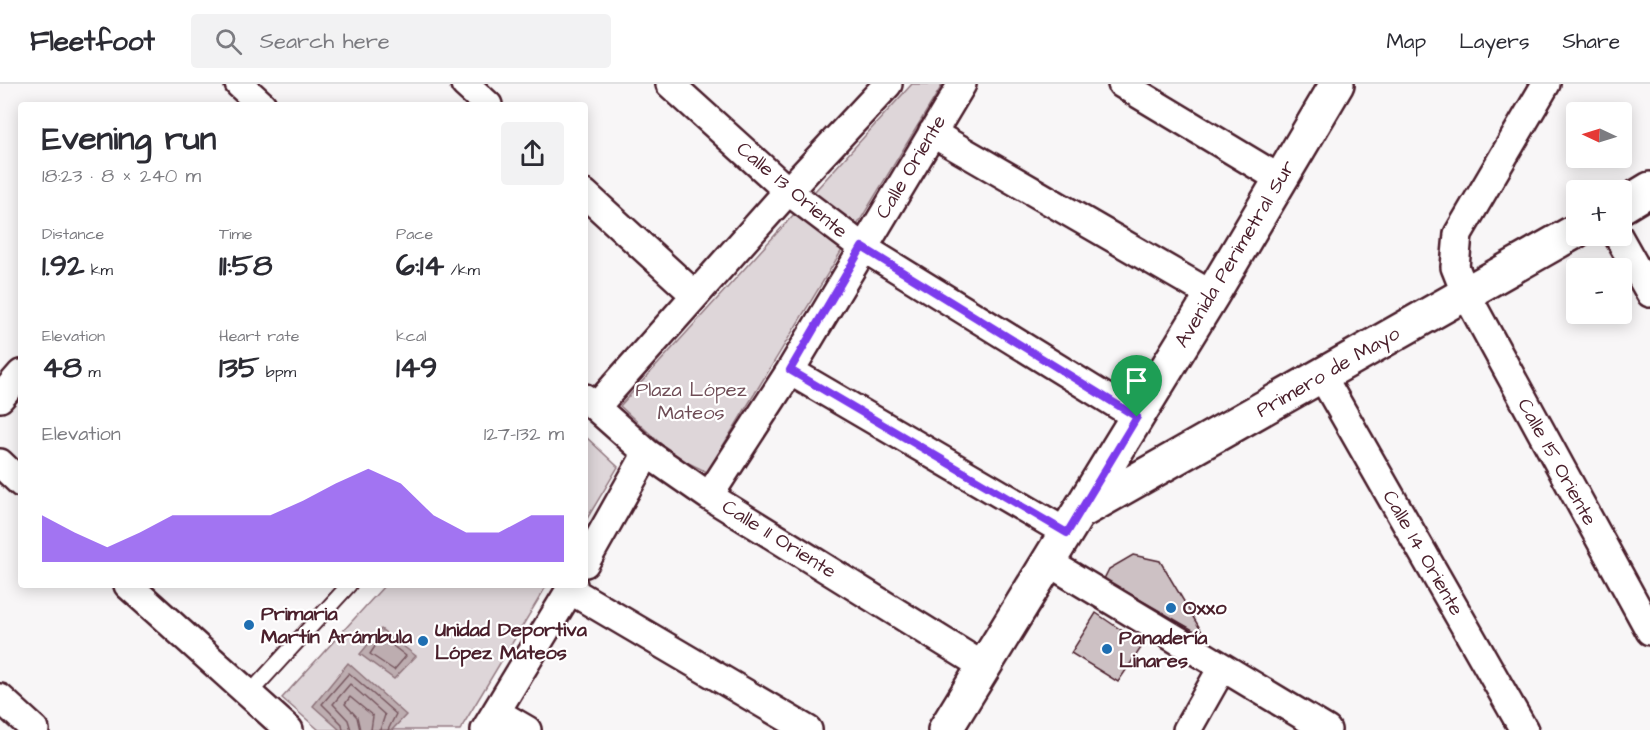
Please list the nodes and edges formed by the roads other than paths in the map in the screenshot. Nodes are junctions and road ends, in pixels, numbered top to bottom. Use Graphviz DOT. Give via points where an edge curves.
graph roads {
  1 [pos="239,84"];
  2 [pos="465,84"];
  3 [pos="670,84"];
  4 [pos="962,84"];
  5 [pos="1122,84"];
  6 [pos="1337,84"];
  7 [pos="1546,84"];
  8 [pos="884,85"];
  9 [pos="259,102"];
  10 [pos="485,102"];
  11 [pos="932,133"];
  12 [pos="1280,179"];
  13 [pos="1650,189"];
  14 [pos="788,191"];
  15 [pos="588,197"];
  16 [pos="1632,200"];
  17 [pos="1566,236"];
  18 [pos="1624,246"];
  19 [pos="862,247"];
  20 [pos="1465,292"];
  21 [pos="1650,293"];
  22 [pos="695,295"];
  23 [pos="1212,295"];
  24 [pos="790,370"];
  25 [pos="1322,376"];
  26 [pos="18,377"];
  27 [pos="0,398"];
  28 [pos="590,403"];
  29 [pos="1137,417"];
  30 [pos="647,453"];
  31 [pos="709,496"];
  32 [pos="1073,523"];
  33 [pos="588,558"];
  34 [pos="1048,562"];
  35 [pos="131,588"];
  36 [pos="346,588"];
  37 [pos="570,588"];
  38 [pos="573,588"];
  39 [pos="1650,631"];
  40 [pos="983,666"];
  41 [pos="1222,668"];
  42 [pos="248,695"];
  43 [pos="0,698"];
  44 [pos="491,721"];
  45 [pos="35,730"];
  46 [pos="289,730"];
  47 [pos="527,730"];
  48 [pos="808,730"];
  49 [pos="945,730"];
  50 [pos="1187,730"];
  51 [pos="1327,730"];
  52 [pos="1524,730"];
  1 -- 9 [label="street"];
  2 -- 10 [label="street"];
  3 -- 14 [label="street, Calle 13 Oriente"];
  4 -- 11 [label="street, Calle Oriente"];
  5 -- 12 [label="street"];
  6 -- 12 [label="street, Avenida Perimetral Sur"];
  7 -- 20 [label="street, Calle 15 Oriente" via="1458,234 1455,267"];
  8 -- 14 [label="street"];
  11 -- 19 [label="street, Calle Oriente"];
  11 -- 23 [label="street"];
  12 -- 23 [label="street, Avenida Perimetral Sur"];
  13 -- 16 [label="street"];
  14 -- 19 [label="street, Calle 13 Oriente"];
  14 -- 22 [label="street"];
  15 -- 22 [label="street"];
  17 -- 20 [label="street, Primero de Mayo"];
  18 -- 21 [label="street"];
  19 -- 24 [label="street, Calle Oriente"];
  19 -- 29 [label="street, Calle 13 Oriente"];
  20 -- 25 [label="street, Primero de Mayo"];
  20 -- 39 [label="street, Calle 15 Oriente"];
  22 -- 28 [label="street"];
  23 -- 29 [label="street, Avenida Perimetral Sur"];
  24 -- 31 [label="street, Calle Oriente"];
  24 -- 32 [label="street"];
  25 -- 32 [label="street, Primero de Mayo"];
  25 -- 52 [label="street, Calle 14 Oriente"];
  26 -- 27 [label="street"];
  28 -- 30 [label="street, Calle 11 Oriente"];
  29 -- 32 [label="street, Avenida Perimetral Sur"];
  30 -- 31 [label="street, Calle 11 Oriente"];
  30 -- 33 [label="street"];
  31 -- 40 [label="street, Calle 11 Oriente"];
  32 -- 34 [label="street, Avenida Perimetral Sur"];
  34 -- 40 [label="street, Avenida Perimetral Sur"];
  34 -- 41 [label="street"];
  35 -- 42 [label="street"];
  36 -- 42 [label="lane"];
  37 -- 44 [label="street"];
  38 -- 48 [label="street"];
  40 -- 49 [label="street, Avenida Perimetral Sur"];
  41 -- 50 [label="street"];
  41 -- 51 [label="street"];
  42 -- 46 [label="street"];
  43 -- 45 [label="street"];
  44 -- 47 [label="street"];
}
